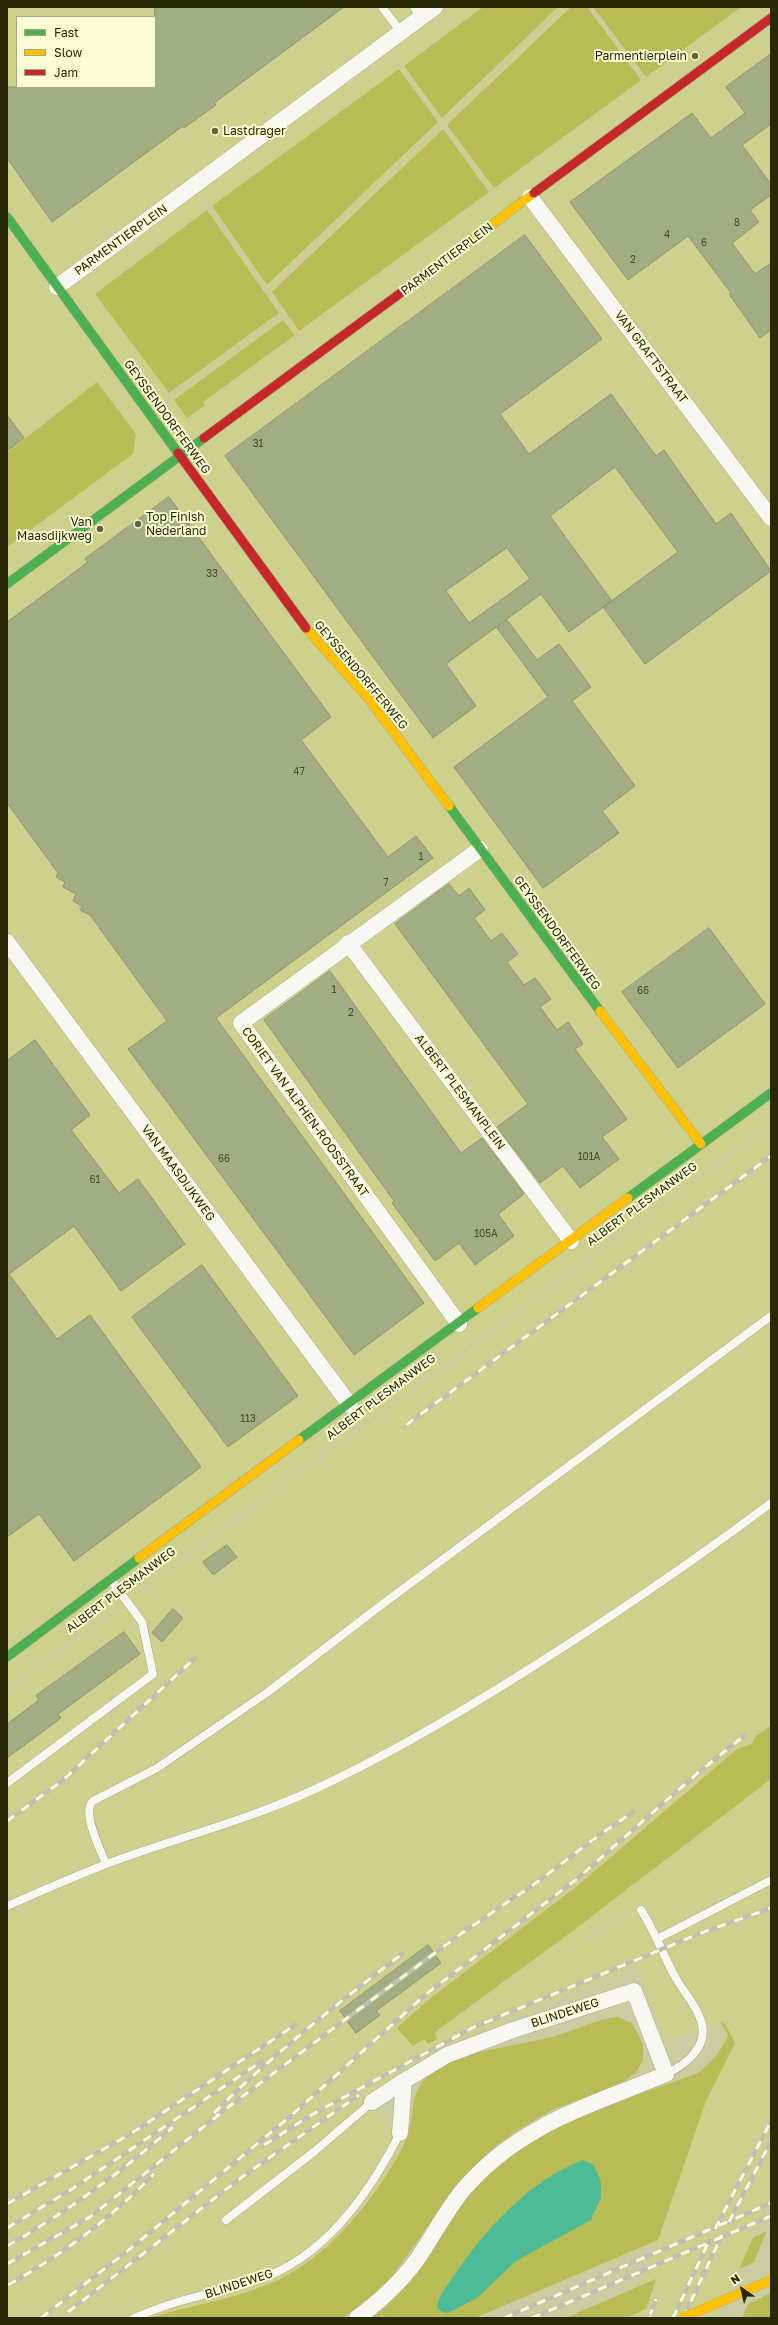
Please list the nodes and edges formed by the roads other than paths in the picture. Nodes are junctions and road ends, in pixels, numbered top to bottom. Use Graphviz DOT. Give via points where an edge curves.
graph roads {
  1 [pos="382,7"];
  2 [pos="435,7"];
  3 [pos="418,12"];
  4 [pos="771,18"];
  5 [pos="401,32"];
  6 [pos="530,197"];
  7 [pos="7,217"];
  8 [pos="57,287"];
  9 [pos="180,457"];
  10 [pos="771,518"];
  11 [pos="7,584"];
  12 [pos="480,849"];
  13 [pos="7,942"];
  14 [pos="348,943"];
  15 [pos="771,1093"];
  16 [pos="701,1144"];
  17 [pos="571,1241"];
  18 [pos="771,1316"];
  19 [pos="459,1324"];
  20 [pos="350,1404"];
  21 [pos="771,1503"];
  22 [pos="110,1579"];
  23 [pos="8,1654"];
  24 [pos="7,1783"];
  25 [pos="106,1864"];
  26 [pos="771,1880"];
  27 [pos="7,1906"];
  28 [pos="640,1910"];
  29 [pos="657,1938"];
  30 [pos="666,2074"];
  31 [pos="404,2081"];
  32 [pos="372,2102"];
  33 [pos="400,2133"];
  34 [pos="226,2220"];
  35 [pos="771,2280"];
  36 [pos="134,2318"];
  37 [pos="357,2318"];
  38 [pos="682,2318"];
  1 -- 5 [label="lane"];
  2 -- 3 [label="street, PARMENTIERPLEIN"];
  3 -- 5 [label="street, PARMENTIERPLEIN"];
  4 -- 6 [label="street, PARMENTIERPLEIN"];
  5 -- 8 [label="street, PARMENTIERPLEIN"];
  6 -- 9 [label="street, PARMENTIERPLEIN"];
  6 -- 10 [label="street, VAN GRAFTSTRAAT"];
  7 -- 8 [label="street, GEYSSENDORFFERWEG"];
  8 -- 9 [label="street, GEYSSENDORFFERWEG"];
  9 -- 11 [label="street, PARMENTIERPLEIN"];
  9 -- 12 [label="street, GEYSSENDORFFERWEG" via="307,630 368,698"];
  12 -- 14 [label="street, CORIET VAN ALPHEN-ROOSSTRAAT"];
  12 -- 16 [label="street, GEYSSENDORFFERWEG"];
  13 -- 20 [label="street, VAN MAASDIJKWEG"];
  14 -- 17 [label="street, ALBERT PLESMANPLEIN"];
  14 -- 19 [label="street, CORIET VAN ALPHEN-ROOSSTRAAT" via="241,1023"];
  15 -- 16 [label="street, ALBERT PLESMANWEG"];
  16 -- 17 [label="street, ALBERT PLESMANWEG"];
  17 -- 19 [label="street, ALBERT PLESMANWEG"];
  18 -- 25 [label="lane" via="268,1692 157,1768 93,1801 89,1809 90,1820"];
  19 -- 20 [label="street, ALBERT PLESMANWEG"];
  20 -- 22 [label="street, ALBERT PLESMANWEG"];
  21 -- 25 [label="lane" via="627,1606 486,1697 421,1735 292,1800 245,1819"];
  22 -- 23 [label="street, ALBERT PLESMANWEG"];
  22 -- 24 [label="lane" via="142,1622 152,1674"];
  25 -- 27 [label="lane"];
  26 -- 29 [label="lane"];
  28 -- 29 [label="lane"];
  29 -- 30 [label="lane" via="672,1973 703,2027 695,2054 686,2063"];
  30 -- 31 [label="street, BLINDEWEG" via="634,1991 513,2030 447,2055"];
  30 -- 37 [label="street" via="546,2123 509,2147 463,2190 397,2284"];
  31 -- 32 [label="street"];
  31 -- 33 [label="street, BLINDEWEG"];
  32 -- 34 [label="lane" via="315,2151"];
  33 -- 36 [label="lane, BLINDEWEG" via="380,2169 352,2210 328,2236 302,2257 261,2279 170,2304"];
  35 -- 38 [label="street, bridge"];
}
